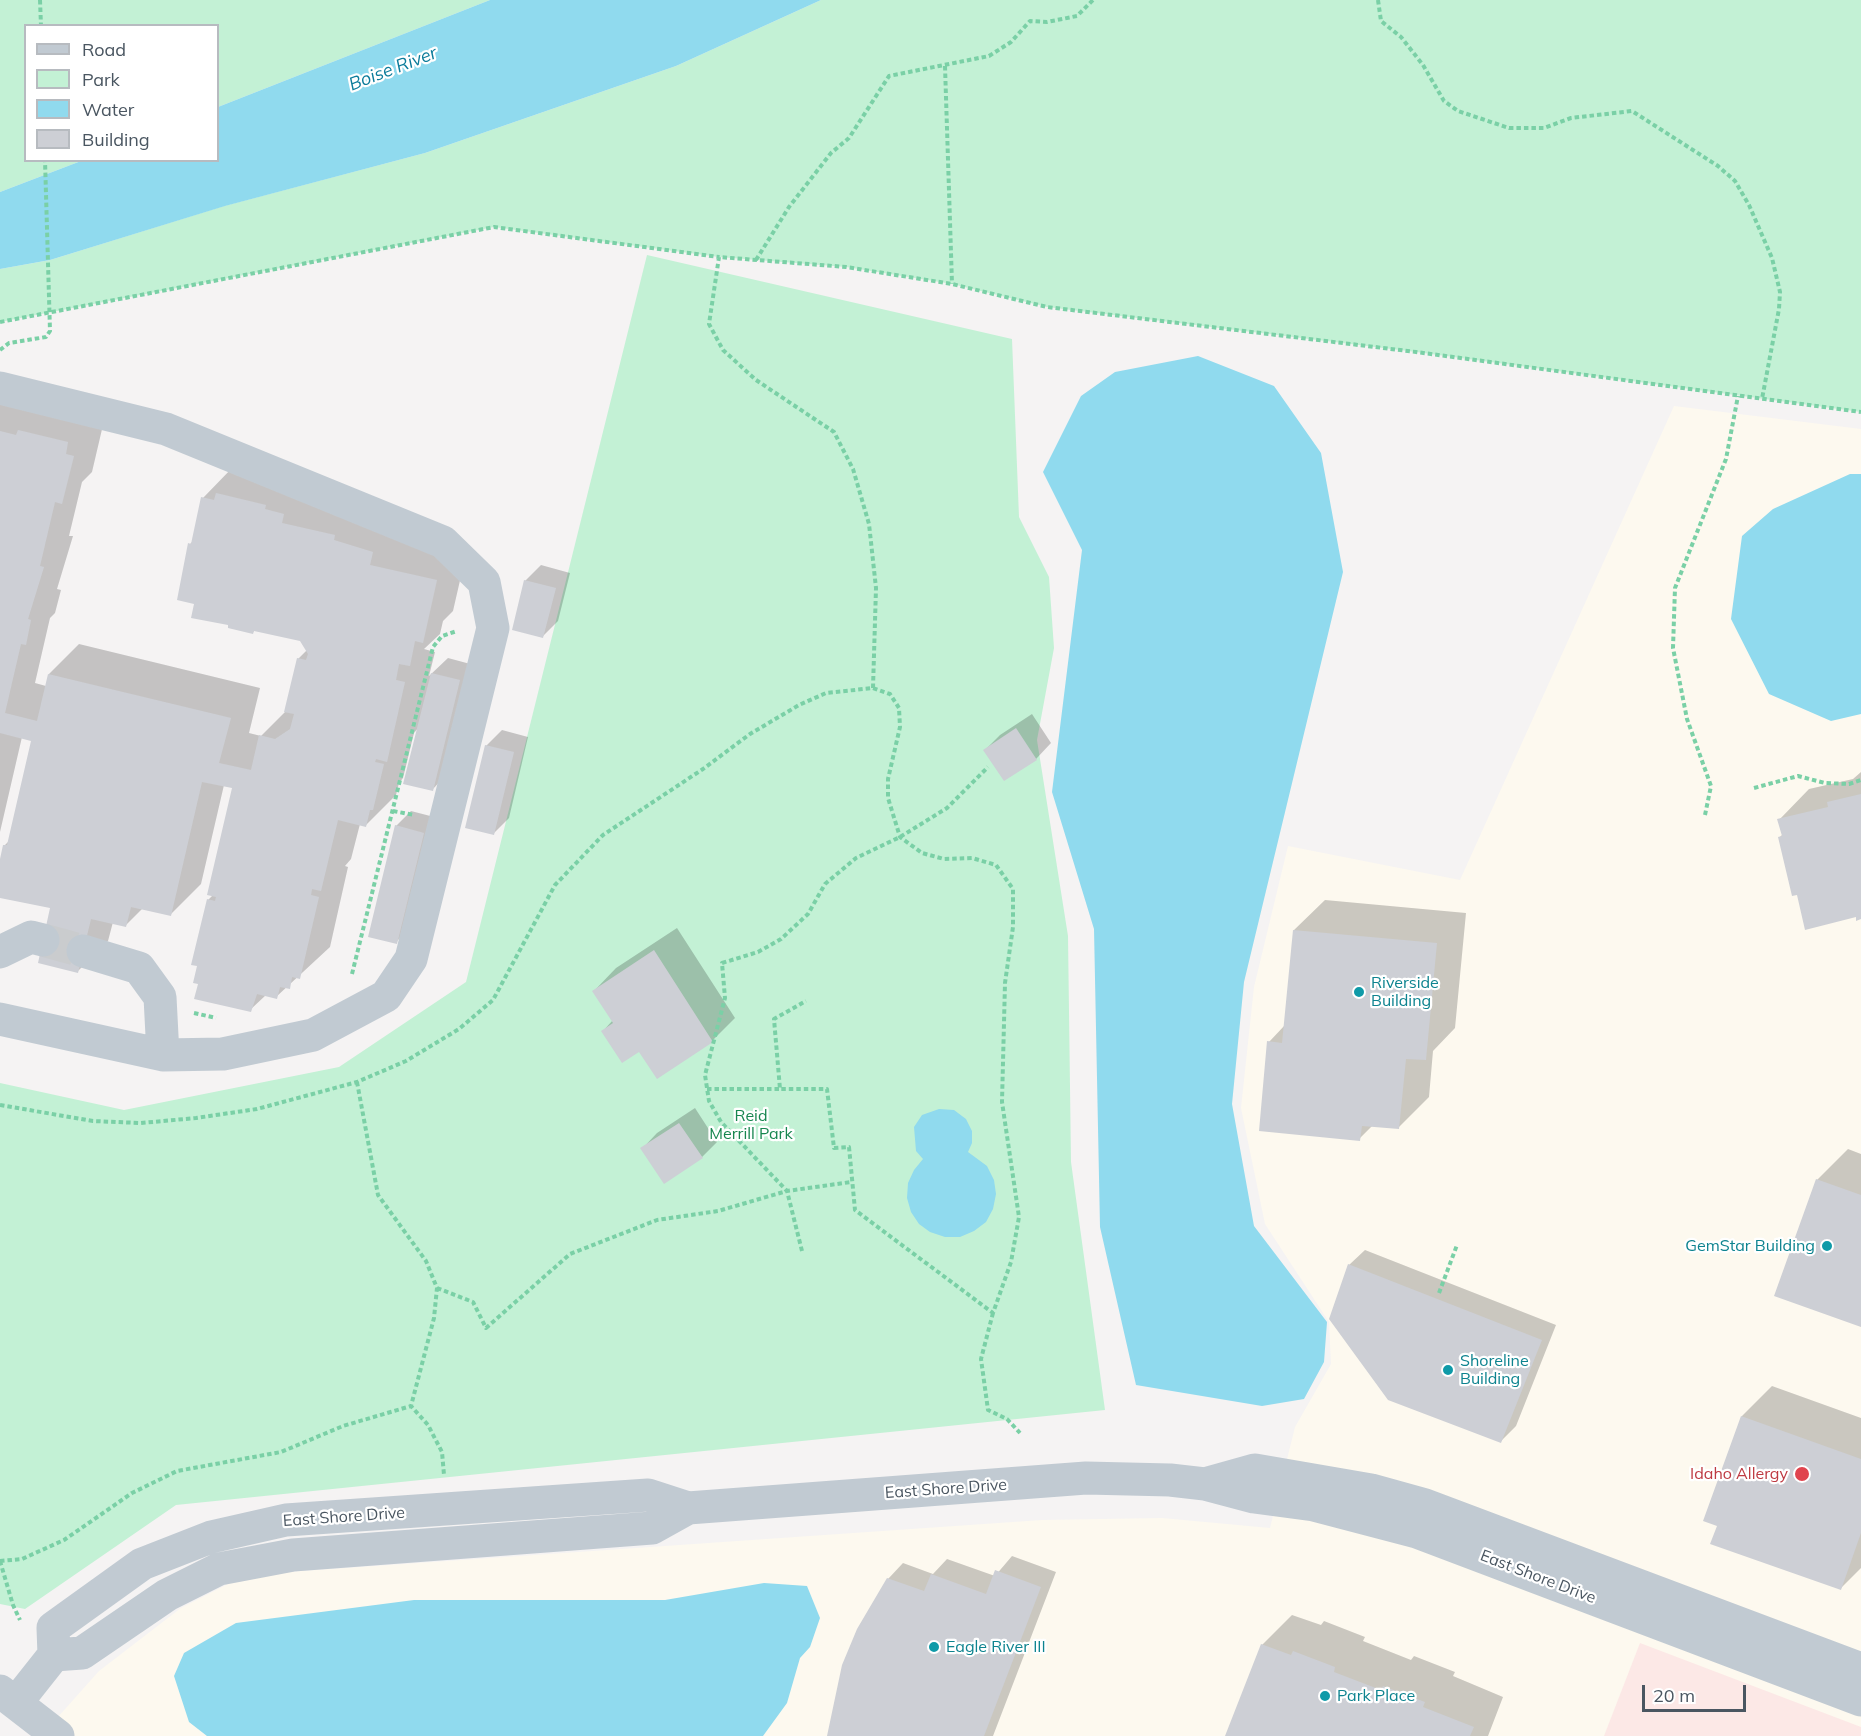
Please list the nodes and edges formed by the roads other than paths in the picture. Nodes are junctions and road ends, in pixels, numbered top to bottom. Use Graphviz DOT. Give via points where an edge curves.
graph roads {
  1 [pos="0,388"];
  2 [pos="43,940"];
  3 [pos="83,951"];
  4 [pos="0,952"];
  5 [pos="0,1019"];
  6 [pos="163,1055"];
  7 [pos="1859,1680"];
  8 [pos="8,1697"];
  9 [pos="58,1736"];
  1 -- 6 [label="street" via="166,429 443,542 484,582 493,628 411,959 386,996 313,1035 223,1054"];
  2 -- 4 [label="street" via="31,937"];
  3 -- 6 [label="street" via="139,968 160,997"];
  5 -- 6 [label="street"];
  7 -- 8 [label="street, East Shore Drive" via="1425,1505 1371,1490 1254,1470 1205,1484 1086,1478 688,1508 648,1495 286,1520 211,1537 142,1564 53,1628 54,1655"];
  8 -- 9 [label="street"];
}
